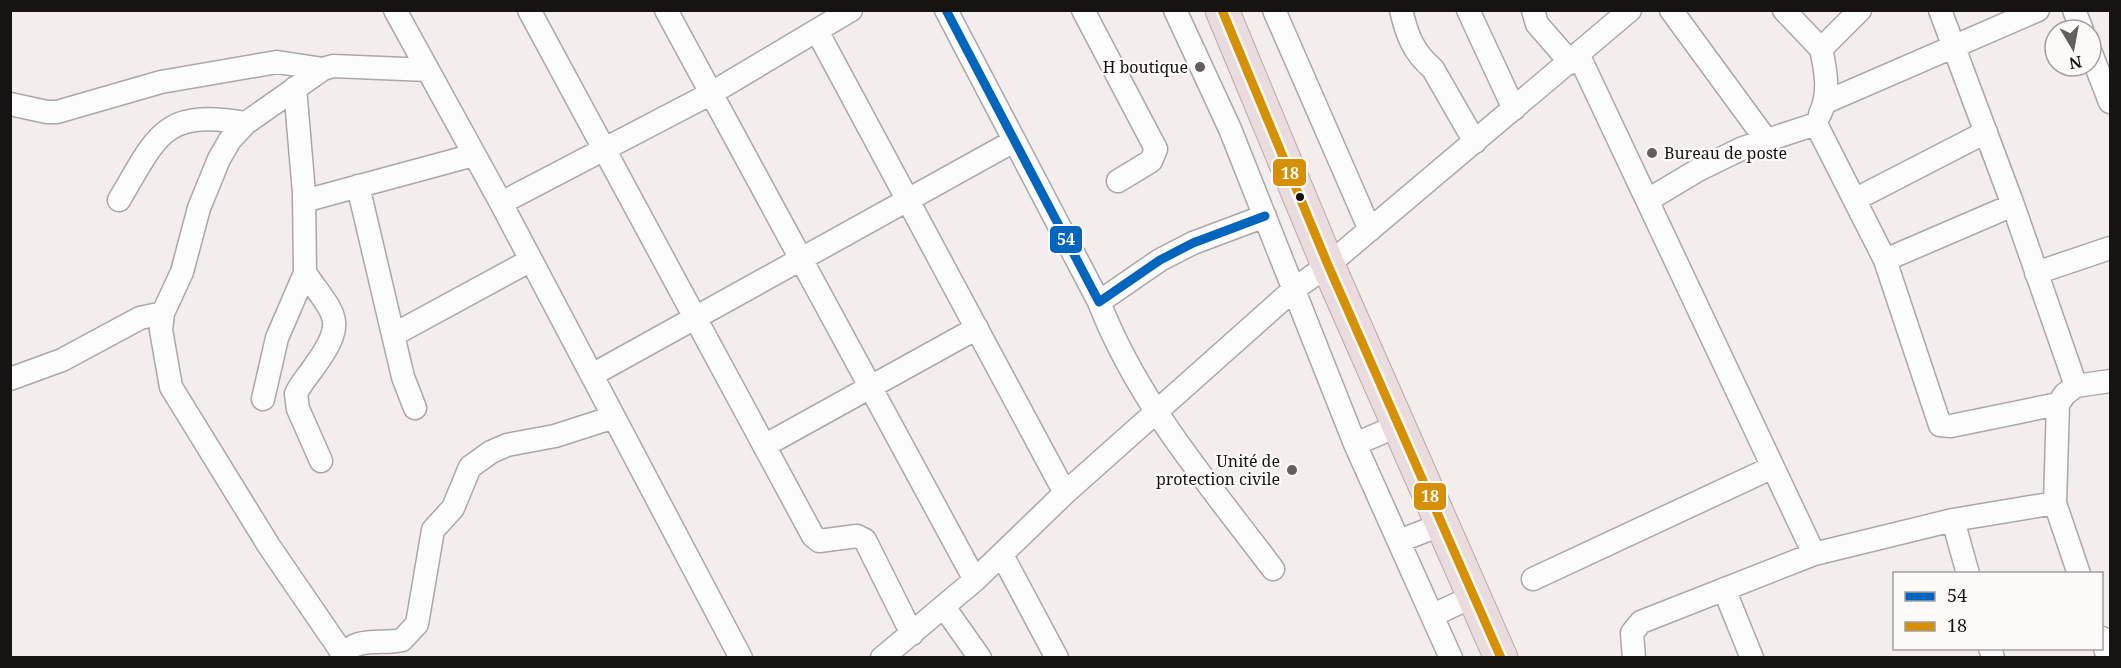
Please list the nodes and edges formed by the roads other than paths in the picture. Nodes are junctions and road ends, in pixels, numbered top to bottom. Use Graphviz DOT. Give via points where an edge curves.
graph roads {
  1 [pos="395,10"];
  2 [pos="529,10"];
  3 [pos="666,10"];
  4 [pos="851,10"];
  5 [pos="946,10"];
  6 [pos="1083,10"];
  7 [pos="1176,10"];
  8 [pos="1222,10"];
  9 [pos="1274,10"];
  10 [pos="1401,10"];
  11 [pos="1468,10"];
  12 [pos="1533,10"];
  13 [pos="1630,10"];
  14 [pos="1671,10"];
  15 [pos="1784,10"];
  16 [pos="1860,10"];
  17 [pos="1940,10"];
  18 [pos="2038,10"];
  19 [pos="817,31"];
  20 [pos="1955,48"];
  21 [pos="1821,50"];
  22 [pos="1575,59"];
  23 [pos="323,69"];
  24 [pos="428,70"];
  25 [pos="2101,78"];
  26 [pos="296,88"];
  27 [pos="710,94"];
  28 [pos="1826,102"];
  29 [pos="2110,102"];
  30 [pos="10,105"];
  31 [pos="1514,109"];
  32 [pos="246,123"];
  33 [pos="1816,124"];
  34 [pos="1986,132"];
  35 [pos="1014,141"];
  36 [pos="1767,141"];
  37 [pos="1475,142"];
  38 [pos="603,150"];
  39 [pos="474,155"];
  40 [pos="1118,181"];
  41 [pos="358,186"];
  42 [pos="1856,199"];
  43 [pos="119,200"];
  44 [pos="1648,200"];
  45 [pos="304,201"];
  46 [pos="908,201"];
  47 [pos="501,203"];
  48 [pos="2013,206"];
  49 [pos="1265,216"];
  50 [pos="1370,230"];
  51 [pos="2110,248"];
  52 [pos="531,260"];
  53 [pos="801,260"];
  54 [pos="1885,260"];
  55 [pos="1329,266"];
  56 [pos="305,273"];
  57 [pos="2036,273"];
  58 [pos="1293,290"];
  59 [pos="1099,302"];
  60 [pos="163,313"];
  61 [pos="694,318"];
  62 [pos="976,328"];
  63 [pos="393,335"];
  64 [pos="592,375"];
  65 [pos="10,379"];
  66 [pos="2110,381"];
  67 [pos="870,386"];
  68 [pos="2076,386"];
  69 [pos="263,399"];
  70 [pos="2058,404"];
  71 [pos="415,408"];
  72 [pos="1155,412"];
  73 [pos="614,417"];
  74 [pos="1400,425"];
  75 [pos="1355,444"];
  76 [pos="764,446"];
  77 [pos="321,461"];
  78 [pos="1771,468"];
  79 [pos="1065,493"];
  80 [pos="2055,503"];
  81 [pos="1953,520"];
  82 [pos="1443,524"];
  83 [pos="1399,541"];
  84 [pos="1814,554"];
  85 [pos="1002,555"];
  86 [pos="1273,569"];
  87 [pos="1968,572"];
  88 [pos="2079,572"];
  89 [pos="1533,579"];
  90 [pos="975,580"];
  91 [pos="1724,589"];
  92 [pos="1474,596"];
  93 [pos="944,607"];
  94 [pos="1432,615"];
  95 [pos="912,634"];
  96 [pos="2103,641"];
  97 [pos="342,656"];
  98 [pos="741,657"];
  99 [pos="882,657"];
  100 [pos="980,657"];
  101 [pos="1057,657"];
  102 [pos="1451,657"];
  103 [pos="1501,657"];
  104 [pos="1634,657"];
  105 [pos="1752,657"];
  106 [pos="2108,657"];
  1 -- 24 [label="street"];
  2 -- 38 [label="street"];
  3 -- 27 [label="street"];
  4 -- 19 [label="street"];
  5 -- 35 [label="street"];
  6 -- 40 [label="street" via="1156,149 1151,161"];
  7 -- 49 [label="street"];
  8 -- 55 [label="highway"];
  9 -- 50 [label="street"];
  10 -- 37 [label="street" via="1408,40 1433,69"];
  11 -- 31 [label="street"];
  12 -- 22 [label="street" via="1537,24"];
  13 -- 22 [label="street"];
  14 -- 36 [label="street"];
  15 -- 21 [label="street"];
  16 -- 21 [label="street"];
  17 -- 20 [label="street"];
  18 -- 20 [label="street"];
  19 -- 27 [label="street"];
  19 -- 46 [label="street"];
  20 -- 28 [label="street"];
  20 -- 34 [label="street"];
  21 -- 28 [label="street"];
  22 -- 31 [label="street"];
  22 -- 44 [label="street"];
  23 -- 24 [label="street" via="342,64"];
  23 -- 26 [label="street"];
  23 -- 30 [label="street" via="277,62 161,82 57,112"];
  24 -- 39 [label="street"];
  25 -- 29 [label="street"];
  26 -- 32 [label="street"];
  26 -- 45 [label="street"];
  27 -- 38 [label="street"];
  27 -- 53 [label="street"];
  28 -- 33 [label="street"];
  31 -- 37 [label="street"];
  32 -- 43 [label="street" via="207,118 165,129"];
  32 -- 60 [label="street" via="219,159 199,208 182,272"];
  33 -- 36 [label="street"];
  33 -- 42 [label="street"];
  34 -- 42 [label="street"];
  34 -- 48 [label="street"];
  35 -- 46 [label="street"];
  35 -- 59 [label="street"];
  36 -- 44 [label="street" via="1698,170"];
  37 -- 50 [label="street"];
  38 -- 47 [label="street"];
  38 -- 61 [label="street"];
  39 -- 41 [label="street"];
  39 -- 47 [label="street"];
  41 -- 45 [label="street"];
  41 -- 63 [label="street"];
  42 -- 54 [label="street"];
  44 -- 78 [label="street"];
  45 -- 56 [label="street"];
  46 -- 53 [label="street"];
  46 -- 62 [label="street"];
  47 -- 52 [label="street"];
  48 -- 54 [label="street"];
  48 -- 57 [label="street"];
  49 -- 58 [label="street"];
  49 -- 59 [label="street" via="1160,260"];
  50 -- 55 [label="street"];
  51 -- 57 [label="street"];
  52 -- 63 [label="street"];
  52 -- 64 [label="street"];
  53 -- 61 [label="street"];
  53 -- 67 [label="street"];
  54 -- 70 [label="street" via="1940,425"];
  55 -- 58 [label="street"];
  55 -- 74 [label="highway"];
  56 -- 69 [label="street" via="277,338"];
  56 -- 77 [label="street" via="331,310 335,327 332,343 296,394 298,409"];
  57 -- 68 [label="street"];
  58 -- 72 [label="street"];
  58 -- 75 [label="street"];
  59 -- 72 [label="street" via="1130,372"];
  60 -- 65 [label="street" via="140,318 62,360"];
  60 -- 97 [label="street" via="161,330 171,387"];
  61 -- 64 [label="street"];
  61 -- 76 [label="street"];
  62 -- 67 [label="street"];
  62 -- 79 [label="street"];
  63 -- 71 [label="street"];
  64 -- 73 [label="street"];
  66 -- 68 [label="street"];
  67 -- 76 [label="street"];
  67 -- 90 [label="street"];
  68 -- 70 [label="street"];
  70 -- 80 [label="street"];
  72 -- 79 [label="street"];
  72 -- 86 [label="street"];
  73 -- 97 [label="street" via="555,436 507,445 470,467 453,508 433,530 413,630 402,640 367,641"];
  73 -- 98 [label="street"];
  74 -- 75 [label="street"];
  74 -- 82 [label="highway"];
  75 -- 83 [label="street"];
  76 -- 95 [label="street" via="815,539 857,536 865,540"];
  78 -- 84 [label="street"];
  78 -- 89 [label="street"];
  79 -- 85 [label="street"];
  80 -- 81 [label="street"];
  80 -- 88 [label="street"];
  81 -- 84 [label="street"];
  81 -- 87 [label="street"];
  82 -- 83 [label="street"];
  82 -- 92 [label="highway"];
  83 -- 94 [label="street"];
  84 -- 91 [label="street"];
  85 -- 90 [label="street"];
  85 -- 101 [label="street"];
  90 -- 93 [label="street"];
  91 -- 104 [label="street" via="1641,622 1632,633"];
  91 -- 105 [label="street"];
  92 -- 94 [label="street"];
  92 -- 103 [label="highway"];
  93 -- 95 [label="street"];
  93 -- 100 [label="street"];
  94 -- 102 [label="street"];
  95 -- 99 [label="street"];
  96 -- 106 [label="street"];
}
